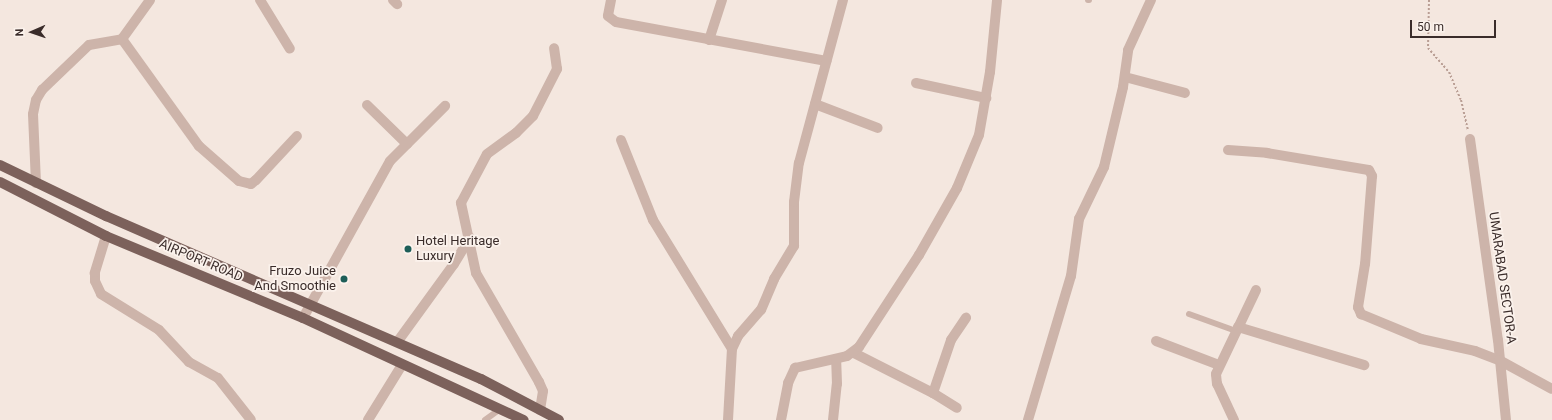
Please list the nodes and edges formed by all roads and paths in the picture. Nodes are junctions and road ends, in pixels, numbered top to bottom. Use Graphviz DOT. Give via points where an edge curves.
graph roads {
  1 [pos="150,0"];
  2 [pos="260,0"];
  3 [pos="612,0"];
  4 [pos="722,0"];
  5 [pos="843,0"];
  6 [pos="997,0"];
  7 [pos="1151,0"];
  8 [pos="1429,0"];
  9 [pos="122,39"];
  10 [pos="709,40"];
  11 [pos="554,48"];
  12 [pos="290,49"];
  13 [pos="826,61"];
  14 [pos="1125,77"];
  15 [pos="916,82"];
  16 [pos="1184,93"];
  17 [pos="986,98"];
  18 [pos="815,104"];
  19 [pos="367,105"];
  20 [pos="445,106"];
  21 [pos="878,128"];
  22 [pos="297,136"];
  23 [pos="1470,139"];
  24 [pos="621,140"];
  25 [pos="407,144"];
  26 [pos="1228,150"];
  27 [pos="0,165"];
  28 [pos="0,182"];
  29 [pos="36,183"];
  30 [pos="106,236"];
  31 [pos="470,238"];
  32 [pos="1256,290"];
  33 [pos="310,303"];
  34 [pos="1189,314"];
  35 [pos="303,318"];
  36 [pos="966,318"];
  37 [pos="1237,329"];
  38 [pos="398,341"];
  39 [pos="1156,341"];
  40 [pos="732,349"];
  41 [pos="854,353"];
  42 [pos="836,359"];
  43 [pos="1499,360"];
  44 [pos="402,365"];
  45 [pos="1219,365"];
  46 [pos="1364,365"];
  47 [pos="1552,389"];
  48 [pos="934,393"];
  49 [pos="500,408"];
  50 [pos="958,408"];
  51 [pos="540,410"];
  52 [pos="251,420"];
  53 [pos="368,420"];
  54 [pos="486,420"];
  55 [pos="524,420"];
  56 [pos="559,420"];
  57 [pos="728,420"];
  58 [pos="781,420"];
  59 [pos="833,420"];
  60 [pos="1028,420"];
  61 [pos="1234,420"];
  62 [pos="1506,420"];
  1 -- 9 [label="street"];
  2 -- 12 [label="street"];
  3 -- 10 [label="street" via="608,16 616,22"];
  4 -- 10 [label="street"];
  5 -- 13 [label="street"];
  6 -- 17 [label="street"];
  7 -- 14 [label="street" via="1128,50"];
  8 -- 23 [label="path" via="1428,48 1449,72 1461,100"];
  9 -- 22 [label="street" via="199,146 238,182 251,184"];
  9 -- 29 [label="street" via="89,45 42,90 36,100 33,114"];
  10 -- 13 [label="street"];
  11 -- 31 [label="street" via="557,69 533,116 516,133 487,154 463,196 462,212"];
  13 -- 18 [label="street"];
  14 -- 16 [label="street"];
  14 -- 60 [label="street" via="1104,167 1079,219 1071,276"];
  15 -- 17 [label="street"];
  17 -- 41 [label="street" via="974,151 957,188 919,255"];
  18 -- 21 [label="street"];
  18 -- 40 [label="street" via="796,182 794,246 774,279 761,310 738,336"];
  19 -- 25 [label="street"];
  20 -- 25 [label="street"];
  23 -- 43 [label="street, UMARABAD SECTOR-A"];
  24 -- 40 [label="street" via="653,220"];
  25 -- 33 [label="street" via="390,161"];
  26 -- 43 [label="street" via="1267,153 1369,170 1372,176 1358,307 1361,314 1421,339 1475,351"];
  27 -- 29 [label="main road"];
  28 -- 30 [label="main road, AIRPORT ROAD"];
  29 -- 33 [label="main road"];
  30 -- 35 [label="main road, AIRPORT ROAD"];
  30 -- 52 [label="street" via="95,273 95,281 101,294 159,330 188,362 218,378"];
  31 -- 38 [label="street"];
  31 -- 51 [label="street" via="476,273 543,391"];
  32 -- 37 [label="street"];
  33 -- 35 [label="street"];
  33 -- 38 [label="main road"];
  34 -- 37 [label="lane"];
  35 -- 44 [label="main road, AIRPORT ROAD"];
  36 -- 48 [label="street" via="951,340"];
  37 -- 45 [label="street"];
  37 -- 46 [label="street"];
  38 -- 51 [label="main road" via="481,379"];
  39 -- 45 [label="street"];
  40 -- 57 [label="street"];
  41 -- 42 [label="street"];
  41 -- 48 [label="street"];
  42 -- 58 [label="street" via="795,368 788,383"];
  42 -- 59 [label="street" via="837,384"];
  43 -- 47 [label="street"];
  43 -- 62 [label="street, UMARABAD SECTOR-A"];
  44 -- 49 [label="main road, AIRPORT ROAD"];
  44 -- 53 [label="street"];
  45 -- 61 [label="street" via="1216,374 1217,384"];
  48 -- 50 [label="street"];
  49 -- 54 [label="lane"];
  49 -- 55 [label="main road, AIRPORT ROAD"];
  51 -- 56 [label="main road"];
}
